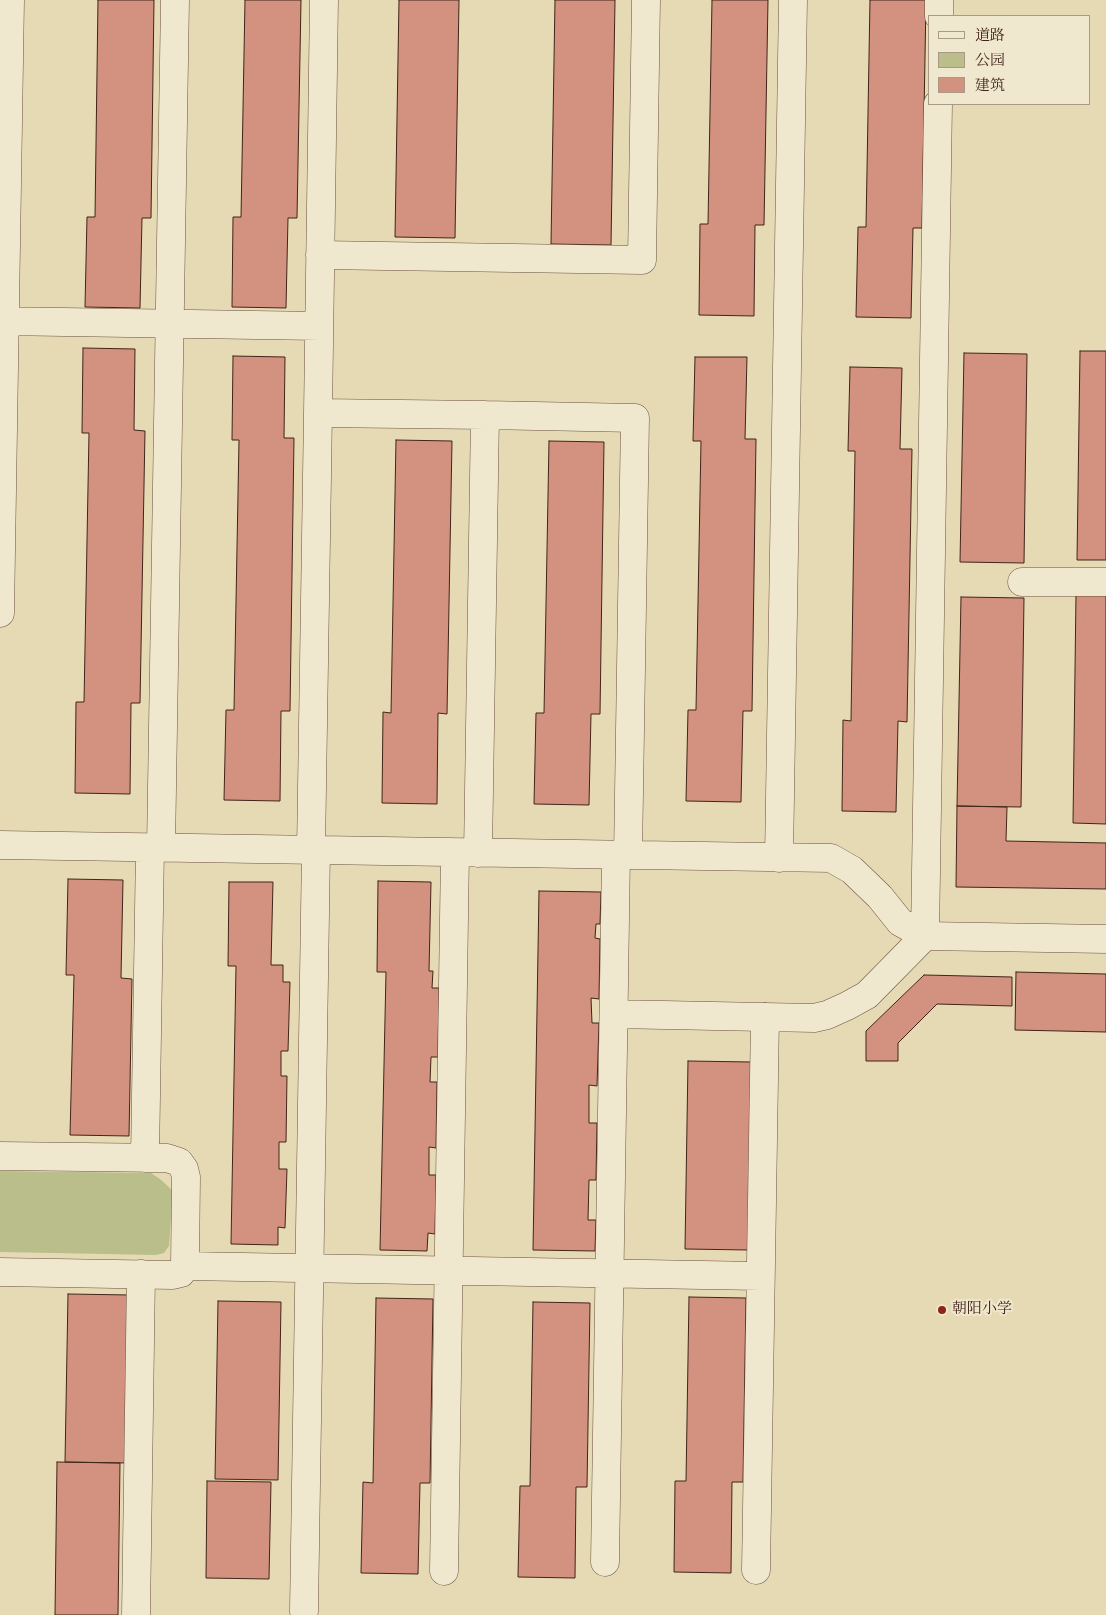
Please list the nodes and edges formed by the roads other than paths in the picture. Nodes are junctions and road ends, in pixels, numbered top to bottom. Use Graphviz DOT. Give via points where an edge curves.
graph roads {
  1 [pos="10,0"];
  2 [pos="175,0"];
  3 [pos="324,0"];
  4 [pos="646,0"];
  5 [pos="793,0"];
  6 [pos="939,0"];
  7 [pos="939,15"];
  8 [pos="938,105"];
  9 [pos="320,255"];
  10 [pos="2,321"];
  11 [pos="169,324"];
  12 [pos="319,326"];
  13 [pos="318,413"];
  14 [pos="484,416"];
  15 [pos="1022,582"];
  16 [pos="1106,582"];
  17 [pos="0,613"];
  18 [pos="0,845"];
  19 [pos="156,848"];
  20 [pos="313,850"];
  21 [pos="467,853"];
  22 [pos="622,855"];
  23 [pos="780,858"];
  24 [pos="925,936"];
  25 [pos="1106,939"];
  26 [pos="614,1014"];
  27 [pos="764,1017"];
  28 [pos="0,1156"];
  29 [pos="145,1158"];
  30 [pos="185,1266"];
  31 [pos="309,1268"];
  32 [pos="448,1270"];
  33 [pos="0,1272"];
  34 [pos="610,1273"];
  35 [pos="141,1274"];
  36 [pos="760,1276"];
  37 [pos="605,1562"];
  38 [pos="756,1570"];
  39 [pos="444,1571"];
  40 [pos="304,1612"];
  41 [pos="136,1615"];
  1 -- 10 [label="lane"];
  2 -- 11 [label="lane"];
  3 -- 9 [label="lane"];
  4 -- 9 [label="lane" via="642,260"];
  5 -- 23 [label="lane"];
  6 -- 7 [label="lane"];
  8 -- 24 [label="lane"];
  9 -- 12 [label="lane"];
  10 -- 11 [label="lane"];
  10 -- 17 [label="lane"];
  11 -- 12 [label="lane"];
  11 -- 19 [label="lane"];
  12 -- 13 [label="lane"];
  13 -- 14 [label="lane"];
  13 -- 20 [label="lane"];
  14 -- 21 [label="lane"];
  14 -- 22 [label="lane" via="635,418"];
  15 -- 16 [label="lane"];
  18 -- 19 [label="lane"];
  19 -- 20 [label="lane"];
  19 -- 29 [label="lane"];
  20 -- 21 [label="lane"];
  20 -- 31 [label="lane"];
  21 -- 22 [label="lane"];
  21 -- 32 [label="lane"];
  22 -- 23 [label="lane"];
  22 -- 26 [label="lane"];
  23 -- 24 [label="lane" via="832,858 852,870 900,922"];
  24 -- 25 [label="lane"];
  24 -- 27 [label="lane" via="866,995 847,1006 814,1018"];
  26 -- 27 [label="lane"];
  26 -- 34 [label="lane"];
  27 -- 36 [label="lane"];
  28 -- 29 [label="lane"];
  29 -- 30 [label="lane" via="174,1160 184,1169"];
  30 -- 31 [label="lane"];
  30 -- 35 [label="lane" via="182,1273"];
  31 -- 32 [label="lane"];
  31 -- 40 [label="lane"];
  32 -- 34 [label="lane"];
  32 -- 39 [label="lane"];
  33 -- 35 [label="lane"];
  34 -- 36 [label="lane"];
  34 -- 37 [label="lane"];
  35 -- 41 [label="lane"];
  36 -- 38 [label="lane"];
}
